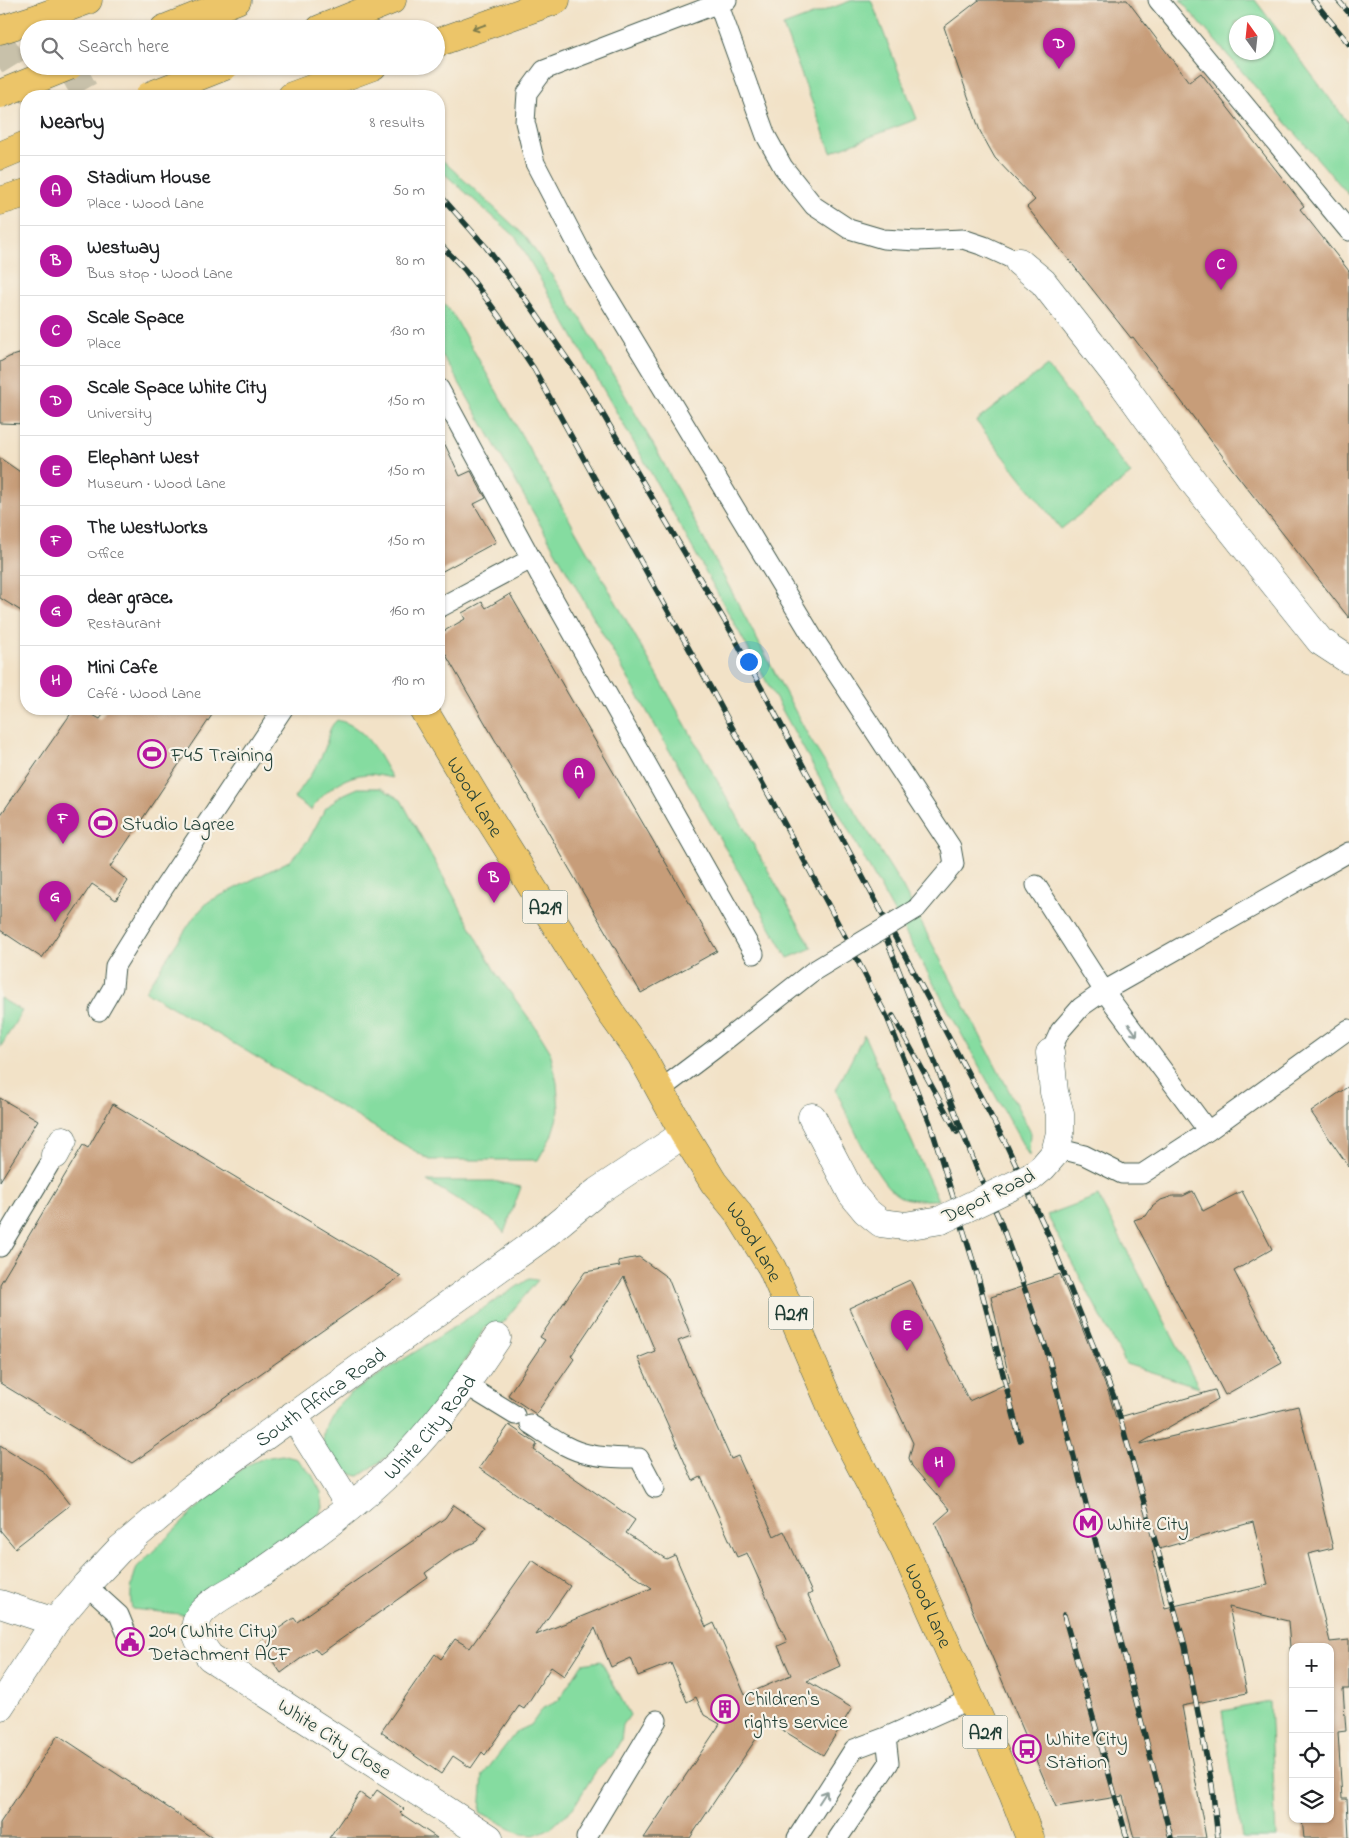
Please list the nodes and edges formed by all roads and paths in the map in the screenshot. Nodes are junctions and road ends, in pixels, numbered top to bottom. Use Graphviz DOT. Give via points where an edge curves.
graph roads {
  1 [pos="88,0"];
  2 [pos="237,0"];
  3 [pos="392,0"];
  4 [pos="556,0"];
  5 [pos="1158,0"];
  6 [pos="721,1"];
  7 [pos="37,15"];
  8 [pos="25,20"];
  9 [pos="187,20"];
  10 [pos="342,20"];
  11 [pos="20,22"];
  12 [pos="0,30"];
  13 [pos="445,40"];
  14 [pos="47,75"];
  15 [pos="202,75"];
  16 [pos="349,75"];
  17 [pos="165,90"];
  18 [pos="308,90"];
  19 [pos="0,94"];
  20 [pos="20,148"];
  21 [pos="0,156"];
  22 [pos="20,196"];
  23 [pos="0,202"];
  24 [pos="1349,230"];
  25 [pos="1019,262"];
  26 [pos="445,399"];
  27 [pos="531,559"];
  28 [pos="445,605"];
  29 [pos="1349,660"];
  30 [pos="279,715"];
  31 [pos="427,715"];
  32 [pos="1349,852"];
  33 [pos="1036,885"];
  34 [pos="754,954"];
  35 [pos="1104,991"];
  36 [pos="99,1011"];
  37 [pos="1349,1029"];
  38 [pos="1050,1053"];
  39 [pos="660,1090"];
  40 [pos="812,1117"];
  41 [pos="1208,1131"];
  42 [pos="684,1134"];
  43 [pos="59,1148"];
  44 [pos="1055,1153"];
  45 [pos="0,1247"];
  46 [pos="497,1338"];
  47 [pos="466,1385"];
  48 [pos="293,1415"];
  49 [pos="655,1488"];
  50 [pos="350,1506"];
  51 [pos="86,1585"];
  52 [pos="0,1604"];
  53 [pos="56,1622"];
  54 [pos="196,1626"];
  55 [pos="126,1632"];
  56 [pos="971,1699"];
  57 [pos="0,1706"];
  58 [pos="657,1720"];
  59 [pos="886,1737"];
  60 [pos="489,1838"];
  61 [pos="586,1838"];
  62 [pos="797,1838"];
  63 [pos="838,1838"];
  64 [pos="1030,1838"];
  1 -- 7 [label="main road"];
  2 -- 9 [label="main road"];
  3 -- 10 [label="main road"];
  4 -- 13 [label="main road, one-way"];
  5 -- 24 [label="lane"];
  6 -- 25 [label="lane" via="766,136 783,167 814,206 849,229 883,239 963,239"];
  6 -- 39 [label="lane, bridge" via="544,70 527,93 525,122 535,163 586,260 812,636 951,847 954,864 916,909 812,972"];
  7 -- 8 [label="main road"];
  11 -- 12 [label="main road"];
  14 -- 19 [label="main road, bridge"];
  15 -- 17 [label="main road, bridge"];
  16 -- 18 [label="main road"];
  20 -- 21 [label="main road"];
  22 -- 23 [label="main road"];
  25 -- 29 [label="street" via="1044,282 1195,484 1320,641"];
  26 -- 27 [label="lane"];
  27 -- 28 [label="lane"];
  27 -- 34 [label="lane"];
  30 -- 36 [label="lane" via="160,892 115,966 113,987"];
  31 -- 39 [label="main road, Wood Lane / A219"];
  32 -- 35 [label="lane"];
  33 -- 35 [label="lane"];
  35 -- 38 [label="lane" via="1081,1007 1060,1031"];
  35 -- 41 [label="lane, one-way"];
  37 -- 41 [label="lane"];
  38 -- 44 [label="street, Depot Road" via="1060,1114"];
  39 -- 42 [label="main road, Wood Lane / A219"];
  40 -- 44 [label="street, Depot Road, bridge" via="852,1194 881,1223 905,1226 941,1220 1031,1176"];
  41 -- 44 [label="lane" via="1142,1174 1122,1174 1084,1155 1068,1151"];
  42 -- 48 [label="street, South Africa Road" via="598,1191 541,1238"];
  42 -- 56 [label="main road, Wood Lane / A219" via="772,1268 837,1420 904,1549"];
  43 -- 45 [label="lane"];
  46 -- 47 [label="street, White City Road"];
  47 -- 49 [label="lane" via="570,1447 612,1458 639,1458"];
  47 -- 50 [label="street, White City Road" via="421,1440"];
  48 -- 50 [label="street"];
  48 -- 51 [label="street, South Africa Road" via="190,1490 119,1550"];
  50 -- 54 [label="street, White City Road" via="255,1577 210,1605 200,1614"];
  51 -- 53 [label="street, South Africa Road"];
  51 -- 55 [label="lane" via="119,1615"];
  52 -- 53 [label="street"];
  53 -- 57 [label="street, South Africa Road"];
  54 -- 60 [label="street, White City Close" via="198,1640 210,1657"];
  56 -- 59 [label="lane"];
  56 -- 64 [label="main road, Wood Lane / A219"];
  58 -- 61 [label="lane"];
  62 -- 59 [label="lane, one-way" via="854,1749"];
  59 -- 63 [label="lane" via="889,1763"];
}
